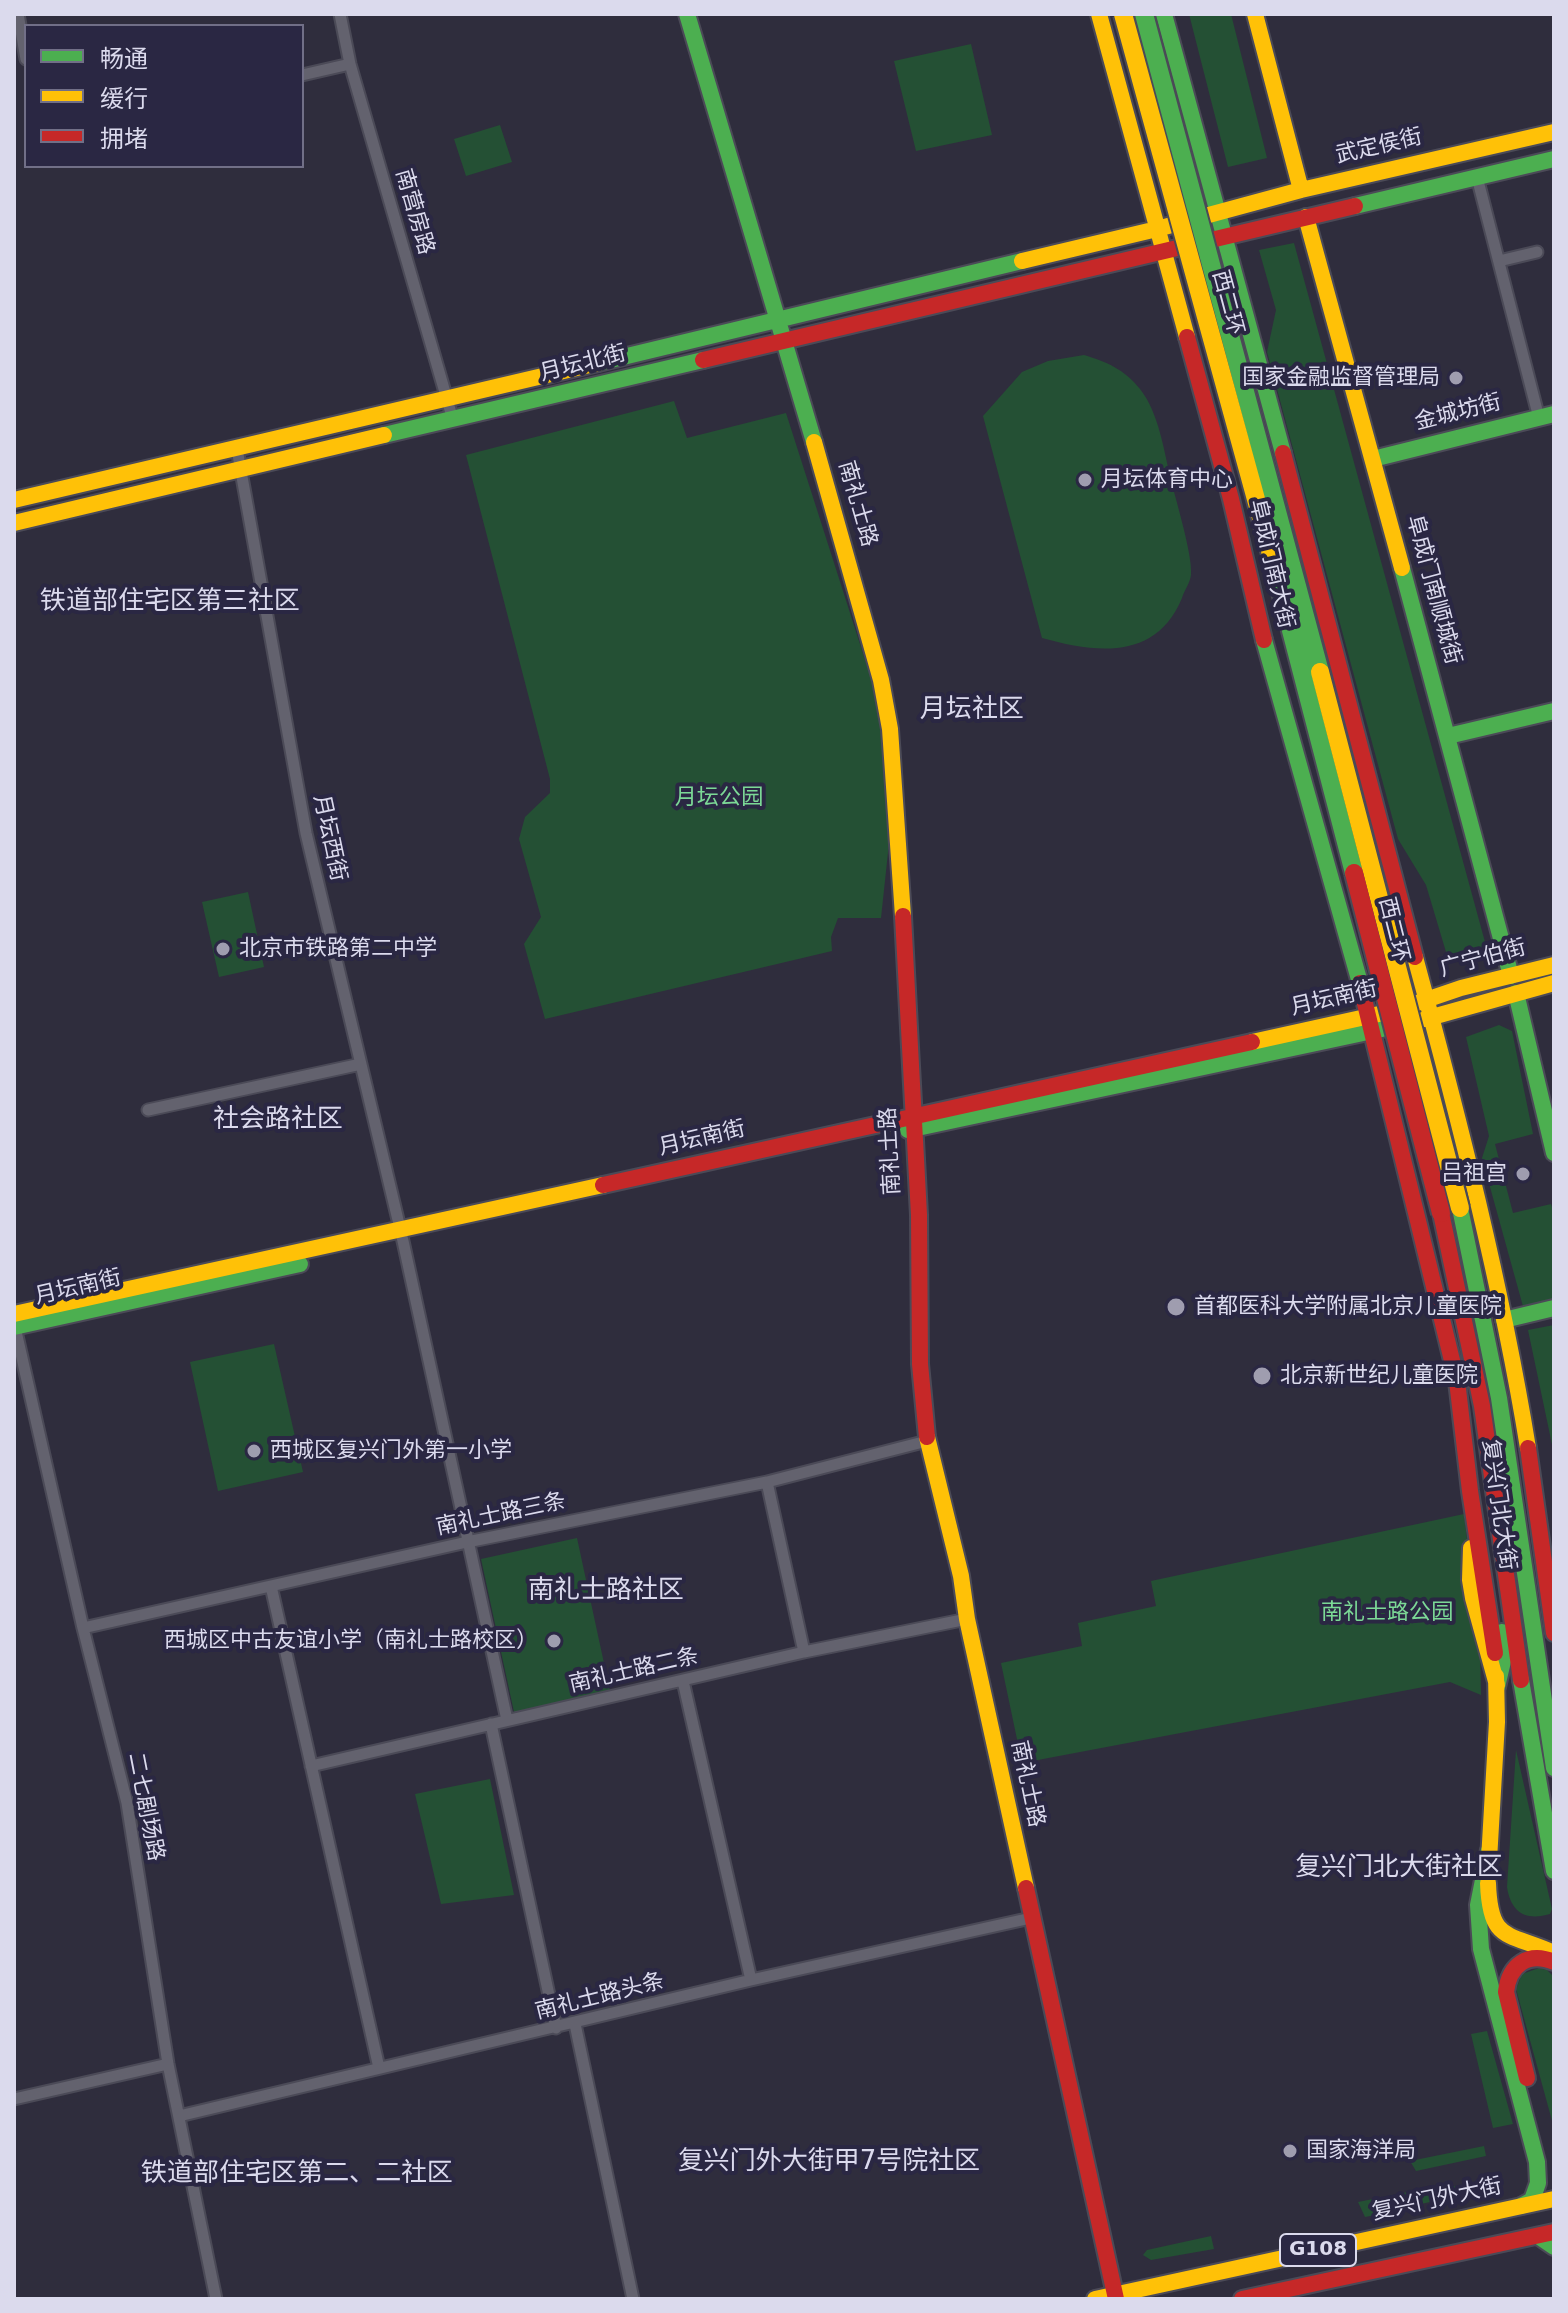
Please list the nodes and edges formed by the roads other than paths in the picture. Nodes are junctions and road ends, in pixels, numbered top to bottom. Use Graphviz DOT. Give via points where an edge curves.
graph roads {
  1 [pos="18,14"];
  2 [pos="340,14"];
  3 [pos="687,14"];
  4 [pos="1099,14"];
  5 [pos="1123,14"];
  6 [pos="1144,14"];
  7 [pos="1164,14"];
  8 [pos="1255,14"];
  9 [pos="24,48"];
  10 [pos="350,64"];
  11 [pos="304,75"];
  12 [pos="1554,132"];
  13 [pos="1554,159"];
  14 [pos="1202,161"];
  15 [pos="1144,176"];
  16 [pos="1477,177"];
  17 [pos="1301,190"];
  18 [pos="1216,212"];
  19 [pos="1306,217"];
  20 [pos="1157,229"];
  21 [pos="1223,236"];
  22 [pos="1163,252"];
  23 [pos="1537,252"];
  24 [pos="1499,261"];
  25 [pos="776,319"];
  26 [pos="783,342"];
  27 [pos="447,400"];
  28 [pos="1547,416"];
  29 [pos="453,420"];
  30 [pos="237,449"];
  31 [pos="1373,459"];
  32 [pos="242,469"];
  33 [pos="14,500"];
  34 [pos="14,523"];
  35 [pos="1554,711"];
  36 [pos="1448,736"];
  37 [pos="1403,913"];
  38 [pos="1374,920"];
  39 [pos="1346,927"];
  40 [pos="1554,965"];
  41 [pos="1554,983"];
  42 [pos="1514,984"];
  43 [pos="1429,1009"];
  44 [pos="1401,1017"];
  45 [pos="1371,1024"];
  46 [pos="361,1064"];
  47 [pos="148,1110"];
  48 [pos="914,1123"];
  49 [pos="1554,1153"];
  50 [pos="402,1236"];
  51 [pos="1554,1308"];
  52 [pos="14,1314"];
  53 [pos="1504,1320"];
  54 [pos="14,1327"];
  55 [pos="927,1441"];
  56 [pos="1528,1444"];
  57 [pos="767,1482"];
  58 [pos="467,1542"];
  59 [pos="1554,1553"];
  60 [pos="271,1586"];
  61 [pos="1528,1590"];
  62 [pos="1510,1598"];
  63 [pos="967,1619"];
  64 [pos="83,1628"];
  65 [pos="1554,1633"];
  66 [pos="804,1652"];
  67 [pos="1554,1665"];
  68 [pos="683,1681"];
  69 [pos="1497,1687"];
  70 [pos="507,1720"];
  71 [pos="491,1724"];
  72 [pos="311,1766"];
  73 [pos="1554,1768"];
  74 [pos="1489,1850"];
  75 [pos="1554,1871"];
  76 [pos="1031,1918"];
  77 [pos="1547,1950"];
  78 [pos="1554,1962"];
  79 [pos="751,1980"];
  80 [pos="575,2024"];
  81 [pos="556,2028"];
  82 [pos="168,2064"];
  83 [pos="379,2068"];
  84 [pos="14,2099"];
  85 [pos="179,2116"];
  86 [pos="1554,2172"];
  87 [pos="1554,2199"];
  88 [pos="1521,2206"];
  89 [pos="1546,2234"];
  90 [pos="1554,2247"];
  91 [pos="1116,2297"];
  92 [pos="216,2299"];
  93 [pos="633,2299"];
  94 [pos="1095,2299"];
  95 [pos="1242,2299"];
  1 -- 9 [label="street"];
  2 -- 10 [label="street, 南营房路"];
  3 -- 25 [label="main road, 南礼士路"];
  4 -- 15 [label="main road, 阜成门南大街"];
  5 -- 62 [label="main road, 西二环, bridge" via="1297,649 1441,1213 1482,1406"];
  6 -- 61 [label="main road, 西二环, bridge" via="1460,1208 1499,1398"];
  7 -- 14 [label="main road, 阜成门南大街"];
  8 -- 17 [label="main road"];
  10 -- 11 [label="street"];
  10 -- 27 [label="street, 南营房路"];
  12 -- 17 [label="main road, 武定侯街"];
  13 -- 16 [label="main road"];
  14 -- 15 [label="main road"];
  14 -- 18 [label="main road, 阜成门南大街"];
  15 -- 20 [label="main road, 阜成门南大街"];
  16 -- 19 [label="main road"];
  16 -- 24 [label="street"];
  17 -- 18 [label="main road, 武定侯街"];
  18 -- 20 [label="main road, 武定侯街"];
  18 -- 21 [label="main road, 阜成门南大街"];
  19 -- 21 [label="main road"];
  19 -- 31 [label="main road, 阜成门南顺城街"];
  20 -- 22 [label="main road, 阜成门南大街"];
  20 -- 25 [label="main road, 月坛北街"];
  21 -- 22 [label="main road, 月坛北街"];
  21 -- 37 [label="main road, 阜成门南大街"];
  22 -- 26 [label="main road, 月坛北街"];
  22 -- 39 [label="main road, 阜成门南大街"];
  23 -- 24 [label="street"];
  24 -- 28 [label="street"];
  25 -- 26 [label="main road, 南礼士路"];
  25 -- 27 [label="main road, 月坛北街"];
  26 -- 29 [label="main road, 月坛北街"];
  26 -- 48 [label="main road, 南礼士路" via="831,499 890,729"];
  27 -- 29 [label="street, 南营房路"];
  27 -- 30 [label="main road, 月坛北街"];
  28 -- 31 [label="main road, 金城坊街"];
  29 -- 32 [label="main road, 月坛北街"];
  30 -- 32 [label="street, 月坛西街"];
  30 -- 33 [label="main road, 月坛北街"];
  31 -- 36 [label="main road, 阜成门南顺城街"];
  32 -- 34 [label="main road, 月坛北街"];
  32 -- 46 [label="street, 月坛西街" via="306,833"];
  35 -- 36 [label="main road"];
  36 -- 42 [label="main road, 阜成门南顺城街"];
  37 -- 38 [label="main road"];
  37 -- 43 [label="main road, 阜成门南大街"];
  38 -- 39 [label="main road"];
  38 -- 44 [label="main road"];
  39 -- 45 [label="main road, 阜成门南大街"];
  40 -- 42 [label="main road, 广宁伯街"];
  41 -- 42 [label="main road, 广宁伯街"];
  42 -- 43 [label="main road, 广宁伯街" via="1461,988"];
  42 -- 49 [label="main road, 阜成门南顺城街"];
  43 -- 44 [label="main road, 广宁伯街"];
  43 -- 53 [label="main road, 复兴门北大街"];
  44 -- 45 [label="main road, 月坛南街"];
  45 -- 48 [label="main road, 月坛南街"];
  45 -- 69 [label="main road, 复兴门北大街" via="1457,1381 1470,1491 1470,1580"];
  46 -- 47 [label="street"];
  46 -- 50 [label="street, 月坛西街"];
  48 -- 50 [label="main road, 月坛南街"];
  48 -- 55 [label="main road, 南礼士路"];
  50 -- 52 [label="main road, 月坛南街"];
  50 -- 54 [label="main road, 月坛南街"];
  50 -- 58 [label="street, 月坛西街"];
  51 -- 53 [label="main road"];
  53 -- 56 [label="main road, 复兴门北大街"];
  54 -- 64 [label="street, 二七剧场路"];
  55 -- 57 [label="street, 南礼士路三条"];
  55 -- 63 [label="main road, 南礼士路"];
  56 -- 59 [label="main road"];
  56 -- 65 [label="main road, 复兴门北大街"];
  57 -- 58 [label="street, 南礼士路三条"];
  57 -- 66 [label="street"];
  58 -- 60 [label="street, 南礼士路三条"];
  58 -- 70 [label="street, 月坛西街"];
  60 -- 64 [label="street, 南礼士路三条"];
  60 -- 72 [label="street"];
  61 -- 67 [label="main road"];
  61 -- 73 [label="main road, 西二环"];
  62 -- 69 [label="main road" via="1500,1617 1504,1657"];
  62 -- 75 [label="main road, 西二环"];
  63 -- 66 [label="street, 南礼士路二条"];
  63 -- 76 [label="main road, 南礼士路"];
  64 -- 82 [label="street, 二七剧场路" via="127,1803"];
  66 -- 68 [label="street, 南礼士路二条"];
  68 -- 70 [label="street, 南礼士路二条"];
  68 -- 79 [label="street"];
  69 -- 74 [label="main road"];
  70 -- 71 [label="street, 南礼士路二条"];
  71 -- 72 [label="street, 南礼士路二条"];
  71 -- 81 [label="street"];
  72 -- 83 [label="street"];
  74 -- 77 [label="main road" via="1487,1911 1493,1924 1509,1937"];
  74 -- 88 [label="main road" via="1478,1905 1481,1949 1537,2162 1532,2200"];
  76 -- 79 [label="street, 南礼士路头条"];
  76 -- 91 [label="main road, 南礼士路"];
  77 -- 78 [label="main road"];
  78 -- 86 [label="main road" via="1537,1956 1516,1963 1506,1984 1546,2157"];
  79 -- 80 [label="street, 南礼士路头条"];
  80 -- 81 [label="street, 南礼士路头条"];
  80 -- 93 [label="street"];
  81 -- 83 [label="street, 南礼士路头条"];
  82 -- 84 [label="street"];
  82 -- 85 [label="street, 二七剧场路"];
  83 -- 85 [label="street, 南礼士路头条"];
  85 -- 92 [label="street, 二七剧场路"];
  87 -- 88 [label="main road, 复兴门外大街 / G108"];
  88 -- 91 [label="main road, 复兴门外大街 / G108"];
  89 -- 90 [label="main road"];
  89 -- 95 [label="main road, G108"];
  91 -- 94 [label="main road, 复兴门外大街 / G108"];
}
